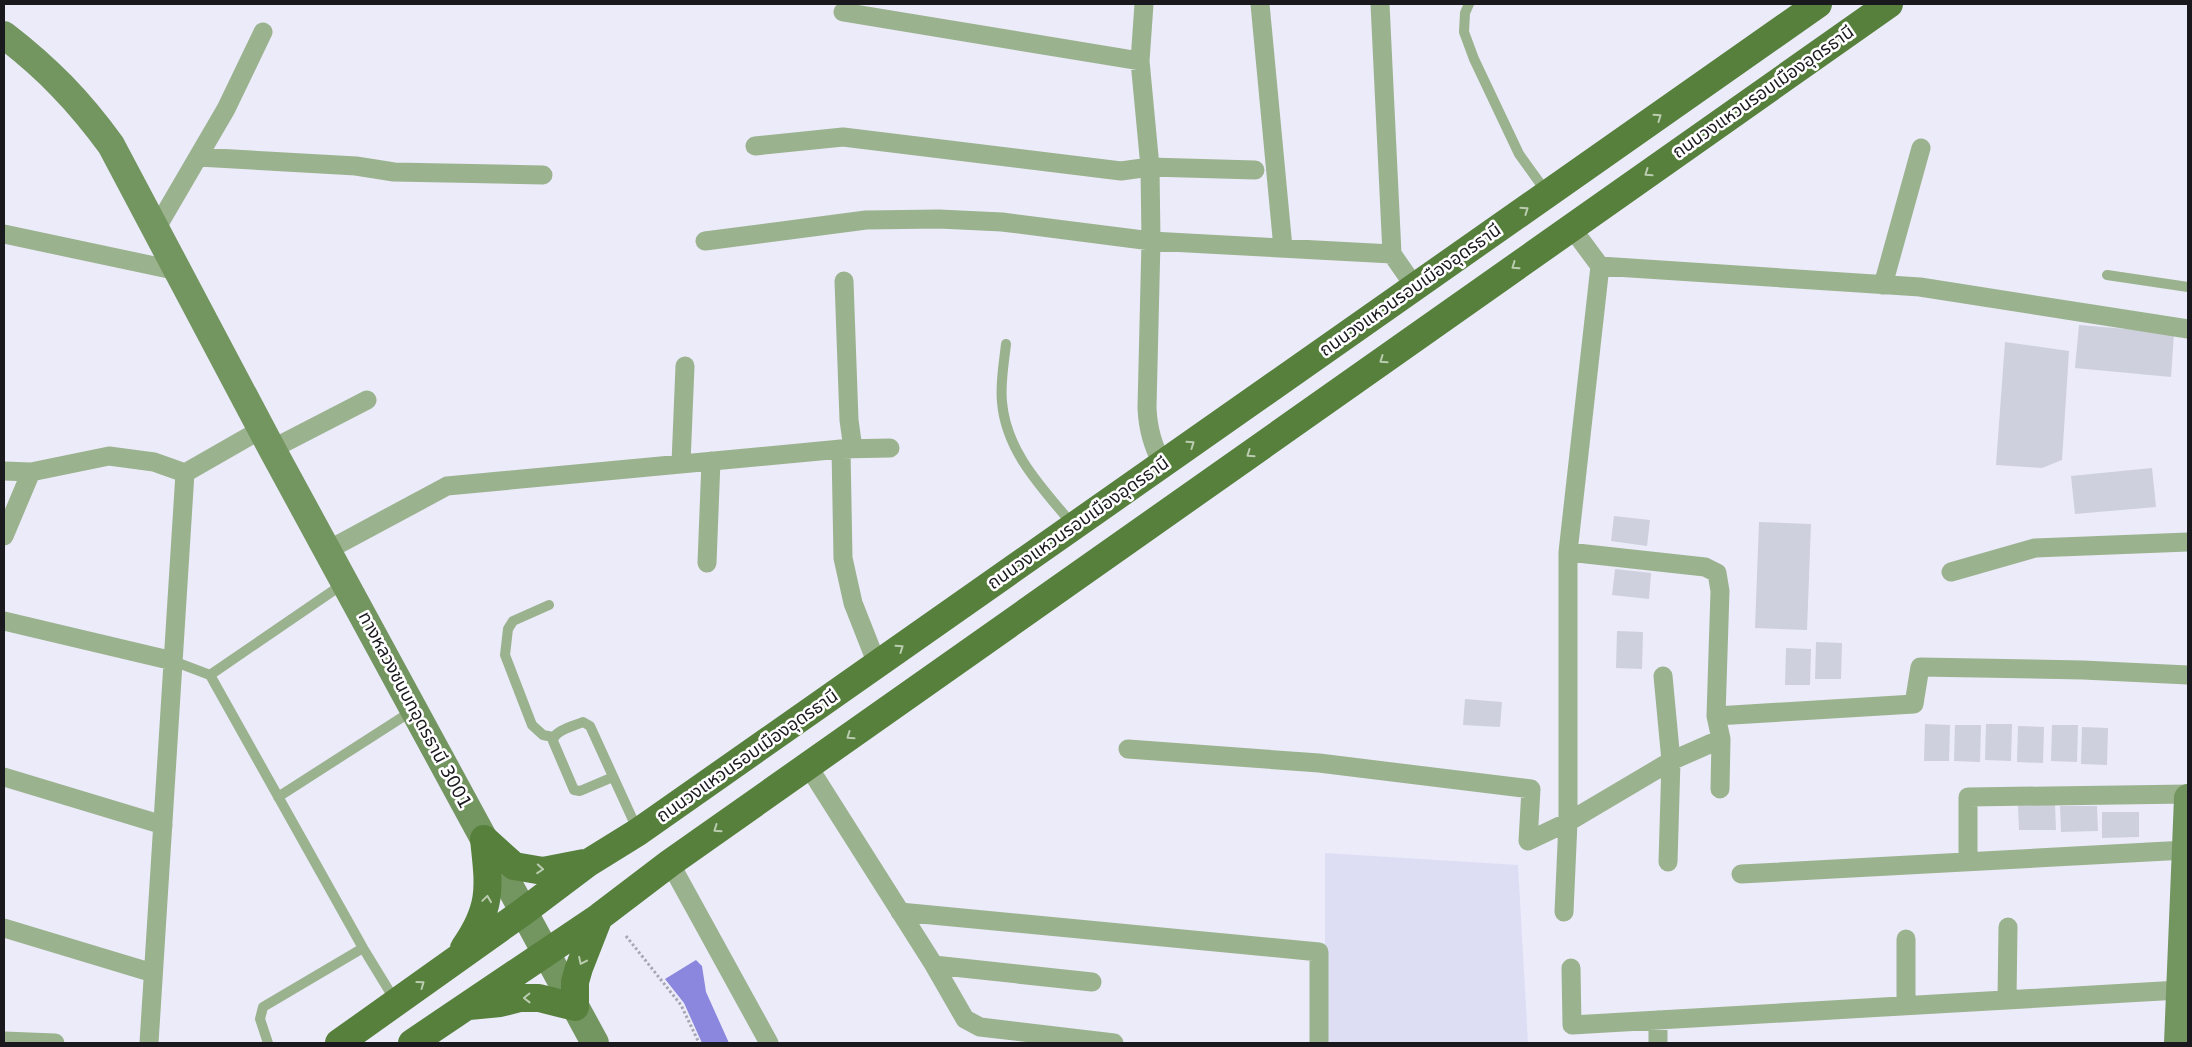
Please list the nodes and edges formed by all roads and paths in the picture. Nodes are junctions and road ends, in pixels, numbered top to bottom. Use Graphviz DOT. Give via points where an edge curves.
graph roads {
  1 [pos="1144,4"];
  2 [pos="1260,4"];
  3 [pos="1380,4"];
  4 [pos="1469,4"];
  5 [pos="1818,4"];
  6 [pos="1888,4"];
  7 [pos="843,12"];
  8 [pos="263,32"];
  9 [pos="4,34"];
  10 [pos="1140,61"];
  11 [pos="755,146"];
  12 [pos="1921,148"];
  13 [pos="198,157"];
  14 [pos="1150,167"];
  15 [pos="1255,170"];
  16 [pos="543,175"];
  17 [pos="1548,194"];
  18 [pos="1571,227"];
  19 [pos="156,229"];
  20 [pos="4,234"];
  21 [pos="705,241"];
  22 [pos="1151,241"];
  23 [pos="1283,248"];
  24 [pos="1392,254"];
  25 [pos="1600,266"];
  26 [pos="178,271"];
  27 [pos="2107,275"];
  28 [pos="844,281"];
  29 [pos="1883,285"];
  30 [pos="1415,287"];
  31 [pos="2188,287"];
  32 [pos="2188,329"];
  33 [pos="1006,344"];
  34 [pos="685,366"];
  35 [pos="367,400"];
  36 [pos="267,439"];
  37 [pos="890,448"];
  38 [pos="847,449"];
  39 [pos="712,460"];
  40 [pos="681,463"];
  41 [pos="1162,464"];
  42 [pos="4,471"];
  43 [pos="31,472"];
  44 [pos="185,473"];
  45 [pos="1074,526"];
  46 [pos="4,536"];
  47 [pos="2188,542"];
  48 [pos="328,550"];
  49 [pos="1568,552"];
  50 [pos="707,563"];
  51 [pos="1951,572"];
  52 [pos="346,582"];
  53 [pos="548,605"];
  54 [pos="4,621"];
  55 [pos="173,661"];
  56 [pos="877,664"];
  57 [pos="210,675"];
  58 [pos="2188,675"];
  59 [pos="1663,676"];
  60 [pos="415,709"];
  61 [pos="1716,716"];
  62 [pos="553,737"];
  63 [pos="1721,739"];
  64 [pos="1128,749"];
  65 [pos="1671,761"];
  66 [pos="808,766"];
  67 [pos="4,777"];
  68 [pos="613,777"];
  69 [pos="1720,789"];
  70 [pos="2188,794"];
  71 [pos="278,796"];
  72 [pos="2188,798"];
  73 [pos="1568,822"];
  74 [pos="163,825"];
  75 [pos="638,832"];
  76 [pos="484,839"];
  77 [pos="2186,850"];
  78 [pos="1968,860"];
  79 [pos="1668,862"];
  80 [pos="588,863"];
  81 [pos="670,863"];
  82 [pos="1742,874"];
  83 [pos="2185,911"];
  84 [pos="523,912"];
  85 [pos="900,912"];
  86 [pos="1564,912"];
  87 [pos="599,917"];
  88 [pos="2008,927"];
  89 [pos="4,928"];
  90 [pos="626,936"];
  91 [pos="1906,939"];
  92 [pos="363,948"];
  93 [pos="544,952"];
  94 [pos="458,958"];
  95 [pos="934,965"];
  96 [pos="1571,968"];
  97 [pos="153,973"];
  98 [pos="1092,982"];
  99 [pos="2179,990"];
  100 [pos="2007,1000"];
  101 [pos="396,1002"];
  102 [pos="465,1006"];
  103 [pos="1906,1006"];
  104 [pos="575,1007"];
  105 [pos="1658,1020"];
  106 [pos="4,1041"];
  107 [pos="55,1043"];
  108 [pos="149,1043"];
  109 [pos="268,1043"];
  110 [pos="339,1043"];
  111 [pos="412,1043"];
  112 [pos="595,1043"];
  113 [pos="699,1043"];
  114 [pos="769,1043"];
  115 [pos="1114,1043"];
  116 [pos="1319,1043"];
  117 [pos="1658,1043"];
  118 [pos="2178,1043"];
  1 -- 10 [label="street"];
  2 -- 23 [label="street"];
  3 -- 24 [label="street"];
  4 -- 17 [label="lane" via="1464,32 1474,59 1519,154"];
  17 -- 5 [label="main road, ถนนวงแหวนรอบเมืองอุดรธานี, one-way"];
  6 -- 18 [label="main road, ถนนวงแหวนรอบเมืองอุดรธานี, one-way"];
  7 -- 10 [label="street"];
  8 -- 13 [label="street" via="226,109"];
  9 -- 19 [label="street, ทางหลวงชนบทอุดรธานี 3001" via="56,78 94,122"];
  10 -- 14 [label="street"];
  11 -- 14 [label="street" via="843,137 1121,171"];
  12 -- 29 [label="street"];
  13 -- 16 [label="street" via="356,166 394,172"];
  13 -- 19 [label="street"];
  14 -- 15 [label="street"];
  14 -- 22 [label="street"];
  30 -- 17 [label="main road, ถนนวงแหวนรอบเมืองอุดรธานี, one-way"];
  18 -- 25 [label="street"];
  18 -- 66 [label="main road, ถนนวงแหวนรอบเมืองอุดรธานี, one-way"];
  19 -- 26 [label="street, ทางหลวงชนบทอุดรธานี 3001"];
  20 -- 26 [label="street"];
  21 -- 22 [label="street" via="866,220 1002,222"];
  22 -- 23 [label="street"];
  22 -- 41 [label="street" via="1148,428"];
  23 -- 24 [label="street"];
  24 -- 30 [label="street"];
  25 -- 29 [label="street"];
  25 -- 49 [label="street"];
  26 -- 36 [label="street, ทางหลวงชนบทอุดรธานี 3001"];
  27 -- 31 [label="lane"];
  28 -- 38 [label="street" via="849,420"];
  29 -- 32 [label="street" via="1920,287"];
  41 -- 30 [label="main road, ถนนวงแหวนรอบเมืองอุดรธานี, one-way"];
  33 -- 45 [label="lane" via="1002,402 1007,427 1024,466"];
  34 -- 40 [label="street"];
  35 -- 36 [label="street"];
  36 -- 44 [label="street"];
  36 -- 48 [label="street, ทางหลวงชนบทอุดรธานี 3001"];
  37 -- 38 [label="street"];
  38 -- 39 [label="street"];
  38 -- 56 [label="street" via="843,558 852,602"];
  39 -- 40 [label="street"];
  39 -- 50 [label="street"];
  40 -- 48 [label="street" via="447,486"];
  41 -- 45 [label="main road, ถนนวงแหวนรอบเมืองอุดรธานี"];
  42 -- 43 [label="street"];
  43 -- 44 [label="street" via="109,456 154,462"];
  43 -- 46 [label="street"];
  44 -- 55 [label="street"];
  56 -- 45 [label="main road, ถนนวงแหวนรอบเมืองอุดรธานี, one-way"];
  47 -- 51 [label="street" via="2035,548"];
  48 -- 52 [label="street, ทางหลวงชนบทอุดรธานี 3001"];
  49 -- 61 [label="street" via="1705,567 1718,573"];
  49 -- 73 [label="street"];
  52 -- 57 [label="lane"];
  52 -- 60 [label="street, ทางหลวงชนบทอุดรธานี 3001"];
  53 -- 62 [label="lane" via="513,621 508,629 505,648 532,725 544,735"];
  54 -- 55 [label="street"];
  55 -- 57 [label="lane"];
  55 -- 74 [label="street"];
  56 -- 75 [label="main road, ถนนวงแหวนรอบเมืองอุดรธานี"];
  57 -- 71 [label="lane"];
  58 -- 61 [label="street" via="1920,668 1914,704"];
  59 -- 65 [label="street"];
  60 -- 71 [label="lane"];
  60 -- 76 [label="street, ทางหลวงชนบทอุดรธานี 3001"];
  61 -- 63 [label="street"];
  62 -- 68 [label="lane" via="587,723"];
  62 -- 68 [label="lane" via="574,790 580,791"];
  63 -- 65 [label="street"];
  63 -- 69 [label="street"];
  64 -- 73 [label="street" via="1319,763 1531,789 1528,841"];
  65 -- 73 [label="street"];
  65 -- 79 [label="street"];
  66 -- 81 [label="main road, ถนนวงแหวนรอบเมืองอุดรธานี, one-way"];
  66 -- 85 [label="street"];
  67 -- 74 [label="street"];
  68 -- 75 [label="lane"];
  70 -- 78 [label="street" via="1968,797"];
  71 -- 92 [label="lane"];
  72 -- 77 [label="street"];
  73 -- 86 [label="street"];
  74 -- 97 [label="street"];
  75 -- 80 [label="main road, ถนนวงแหวนรอบเมืองอุดรธานี"];
  76 -- 80 [label="main road, one-way" via="514,866 543,870"];
  76 -- 84 [label="street, ทางหลวงชนบทอุดรธานี 3001"];
  94 -- 76 [label="main road, one-way" via="478,929 487,904"];
  77 -- 78 [label="street"];
  77 -- 83 [label="street"];
  78 -- 82 [label="street"];
  80 -- 84 [label="main road, ถนนวงแหวนรอบเมืองอุดรธานี"];
  81 -- 87 [label="main road, ถนนวงแหวนรอบเมืองอุดรธานี"];
  81 -- 114 [label="street"];
  83 -- 99 [label="street"];
  84 -- 93 [label="street, ทางหลวงชนบทอุดรธานี 3001"];
  84 -- 94 [label="main road, ถนนวงแหวนรอบเมืองอุดรธานี"];
  85 -- 95 [label="street"];
  85 -- 116 [label="street" via="1319,952"];
  87 -- 93 [label="main road, ถนนวงแหวนรอบเมืองอุดรธานี"];
  87 -- 104 [label="main road, one-way" via="579,968"];
  88 -- 100 [label="street"];
  89 -- 97 [label="street"];
  90 -- 113 [label="path" via="681,1005"];
  91 -- 103 [label="street"];
  92 -- 101 [label="lane"];
  92 -- 109 [label="lane" via="263,1007 260,1019"];
  93 -- 102 [label="main road, ถนนวงแหวนรอบเมืองอุดรธานี"];
  93 -- 104 [label="street, ทางหลวงชนบทอุดรธานี 3001"];
  101 -- 94 [label="main road, ถนนวงแหวนรอบเมืองอุดรธานี, one-way"];
  95 -- 98 [label="street"];
  95 -- 115 [label="street" via="965,1019 980,1027"];
  96 -- 105 [label="street" via="1572,1025"];
  97 -- 108 [label="street"];
  99 -- 100 [label="street"];
  99 -- 118 [label="street"];
  100 -- 103 [label="street"];
  101 -- 110 [label="main road, ถนนวงแหวนรอบเมืองอุดรธานี"];
  104 -- 102 [label="main road, one-way" via="539,998"];
  102 -- 111 [label="main road, ถนนวงแหวนรอบเมืองอุดรธานี"];
  103 -- 105 [label="street"];
  104 -- 112 [label="street, ทางหลวงชนบทอุดรธานี 3001"];
  105 -- 117 [label="street"];
  106 -- 107 [label="street"];
}
